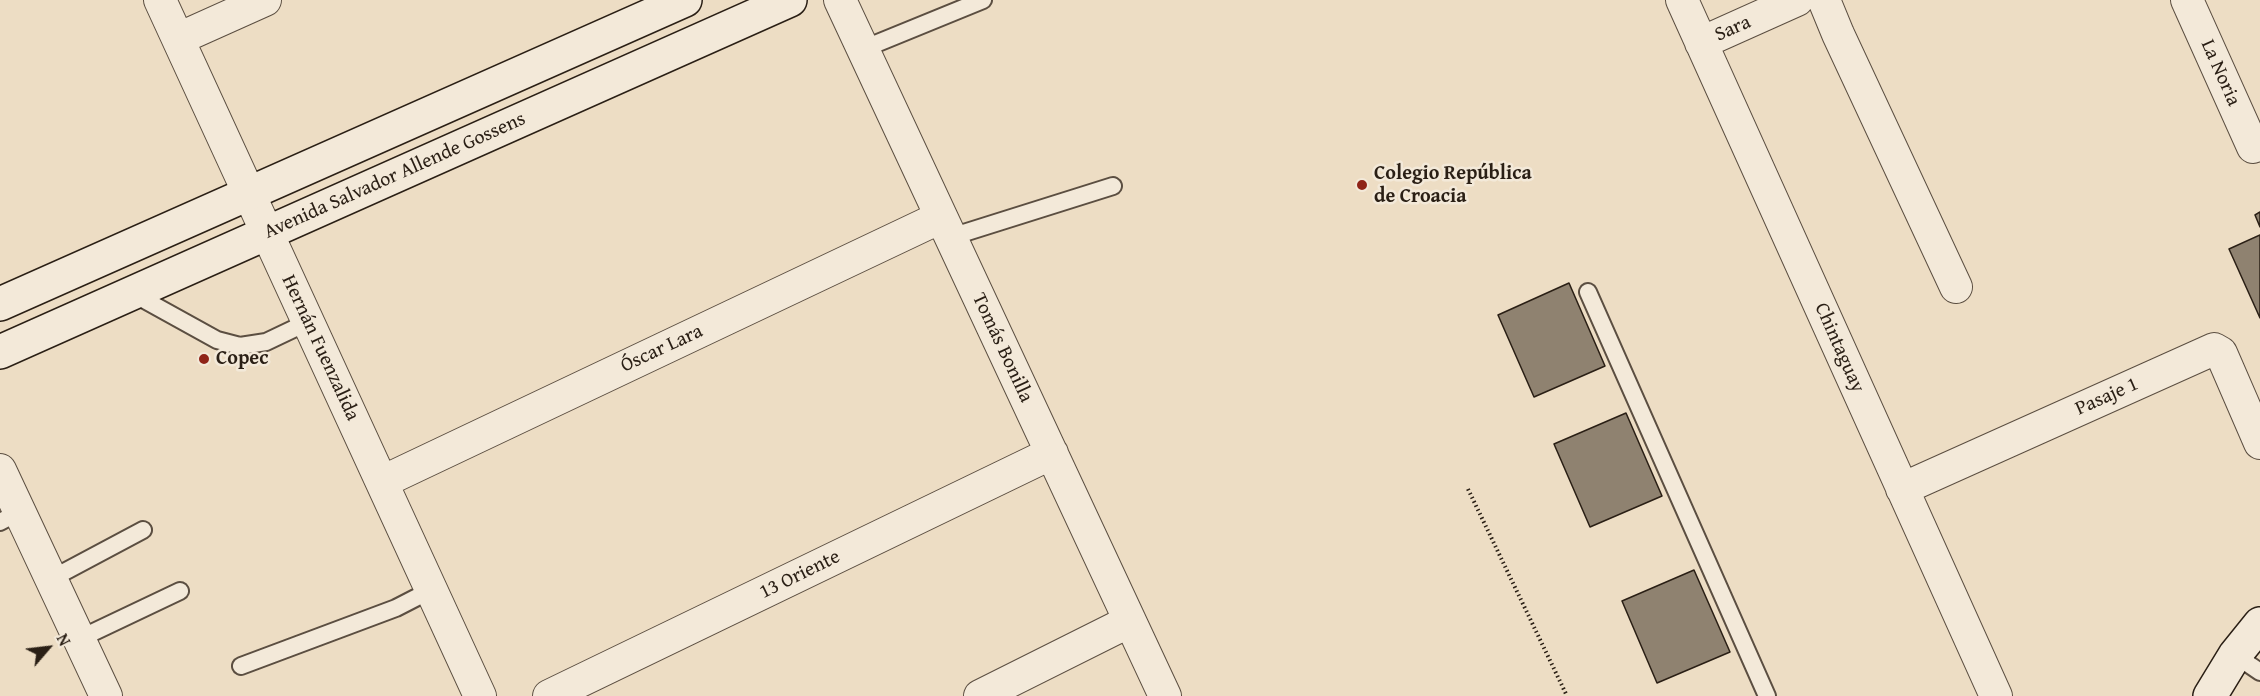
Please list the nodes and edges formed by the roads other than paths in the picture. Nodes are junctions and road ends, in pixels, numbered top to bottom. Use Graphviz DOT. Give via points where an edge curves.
graph roads {
  1 [pos="160,0"];
  2 [pos="265,0"];
  3 [pos="685,0"];
  4 [pos="790,0"];
  5 [pos="840,0"];
  6 [pos="982,0"];
  7 [pos="1682,0"];
  8 [pos="1797,0"];
  9 [pos="1824,0"];
  10 [pos="2187,0"];
  11 [pos="178,39"];
  12 [pos="1701,43"];
  13 [pos="863,49"];
  14 [pos="2253,147"];
  15 [pos="1113,186"];
  16 [pos="249,194"];
  17 [pos="946,227"];
  18 [pos="267,233"];
  19 [pos="1956,287"];
  20 [pos="1588,292"];
  21 [pos="132,293"];
  22 [pos="0,304"];
  23 [pos="308,322"];
  24 [pos="0,352"];
  25 [pos="2260,443"];
  26 [pos="1052,453"];
  27 [pos="0,470"];
  28 [pos="382,482"];
  29 [pos="1902,489"];
  30 [pos="10,517"];
  31 [pos="143,530"];
  32 [pos="51,579"];
  33 [pos="431,590"];
  34 [pos="180,591"];
  35 [pos="1130,621"];
  36 [pos="2260,624"];
  37 [pos="79,639"];
  38 [pos="2247,663"];
  39 [pos="242,666"];
  40 [pos="106,696"];
  41 [pos="480,696"];
  42 [pos="549,696"];
  43 [pos="980,696"];
  44 [pos="1165,696"];
  45 [pos="1767,696"];
  46 [pos="1996,696"];
  47 [pos="2210,696"];
  1 -- 11 [label="street, Hernán Fuenzalida"];
  2 -- 11 [label="street"];
  3 -- 16 [label="main road"];
  4 -- 18 [label="main road, Avenida Salvador Allende Gossens"];
  5 -- 13 [label="street, Tomás Bonilla"];
  6 -- 13 [label="lane"];
  7 -- 12 [label="street, Chintaguay"];
  8 -- 12 [label="street, Sara"];
  9 -- 19 [label="street"];
  10 -- 14 [label="street, La Noria"];
  11 -- 16 [label="street, Hernán Fuenzalida"];
  12 -- 29 [label="street, Chintaguay"];
  13 -- 17 [label="street, Tomás Bonilla"];
  15 -- 17 [label="lane"];
  16 -- 18 [label="street, Hernán Fuenzalida"];
  16 -- 22 [label="main road"];
  17 -- 26 [label="street, Tomás Bonilla"];
  17 -- 28 [label="street, Óscar Lara"];
  18 -- 21 [label="main road, Avenida Salvador Allende Gossens"];
  18 -- 23 [label="street, Hernán Fuenzalida"];
  20 -- 45 [label="lane"];
  21 -- 23 [label="lane" via="217,340 240,346 266,342"];
  21 -- 24 [label="main road, Avenida Salvador Allende Gossens"];
  23 -- 28 [label="street, Hernán Fuenzalida"];
  25 -- 29 [label="street, Pasaje 1" via="2221,353 2214,349"];
  26 -- 35 [label="street, Tomás Bonilla"];
  26 -- 42 [label="street, 13 Oriente"];
  27 -- 30 [label="street"];
  28 -- 33 [label="street, Hernán Fuenzalida"];
  29 -- 46 [label="street, Chintaguay"];
  30 -- 32 [label="street"];
  31 -- 32 [label="lane"];
  32 -- 37 [label="street"];
  33 -- 39 [label="lane" via="396,608"];
  33 -- 41 [label="street, Hernán Fuenzalida"];
  34 -- 37 [label="lane"];
  35 -- 43 [label="street"];
  35 -- 44 [label="street, Tomás Bonilla"];
  36 -- 38 [label="main road"];
  37 -- 40 [label="street"];
  38 -- 47 [label="main road"];
}
